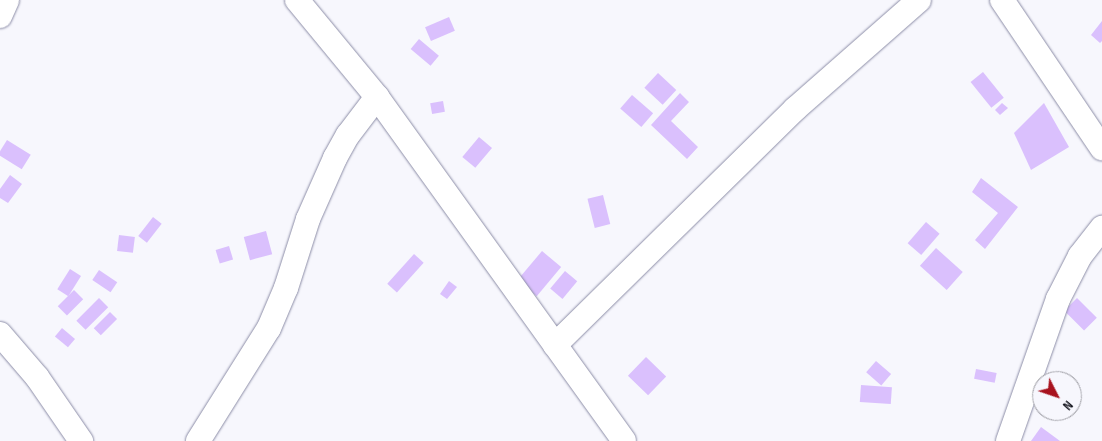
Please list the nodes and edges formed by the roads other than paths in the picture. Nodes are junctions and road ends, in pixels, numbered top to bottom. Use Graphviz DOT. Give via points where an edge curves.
graph roads {
  1 [pos="7,0"];
  2 [pos="297,0"];
  3 [pos="919,0"];
  4 [pos="1002,0"];
  5 [pos="0,16"];
  6 [pos="377,97"];
  7 [pos="1102,148"];
  8 [pos="1102,228"];
  9 [pos="0,334"];
  10 [pos="555,345"];
  11 [pos="81,441"];
  12 [pos="198,441"];
  13 [pos="624,441"];
  14 [pos="1008,441"];
  1 -- 5 [label="street"];
  2 -- 6 [label="street"];
  3 -- 10 [label="street" via="795,109"];
  4 -- 7 [label="street"];
  6 -- 10 [label="street"];
  6 -- 12 [label="street" via="335,158 308,220 269,328"];
  8 -- 14 [label="street" via="1080,256 1058,298"];
  9 -- 11 [label="street" via="38,377"];
  10 -- 13 [label="street"];
}
